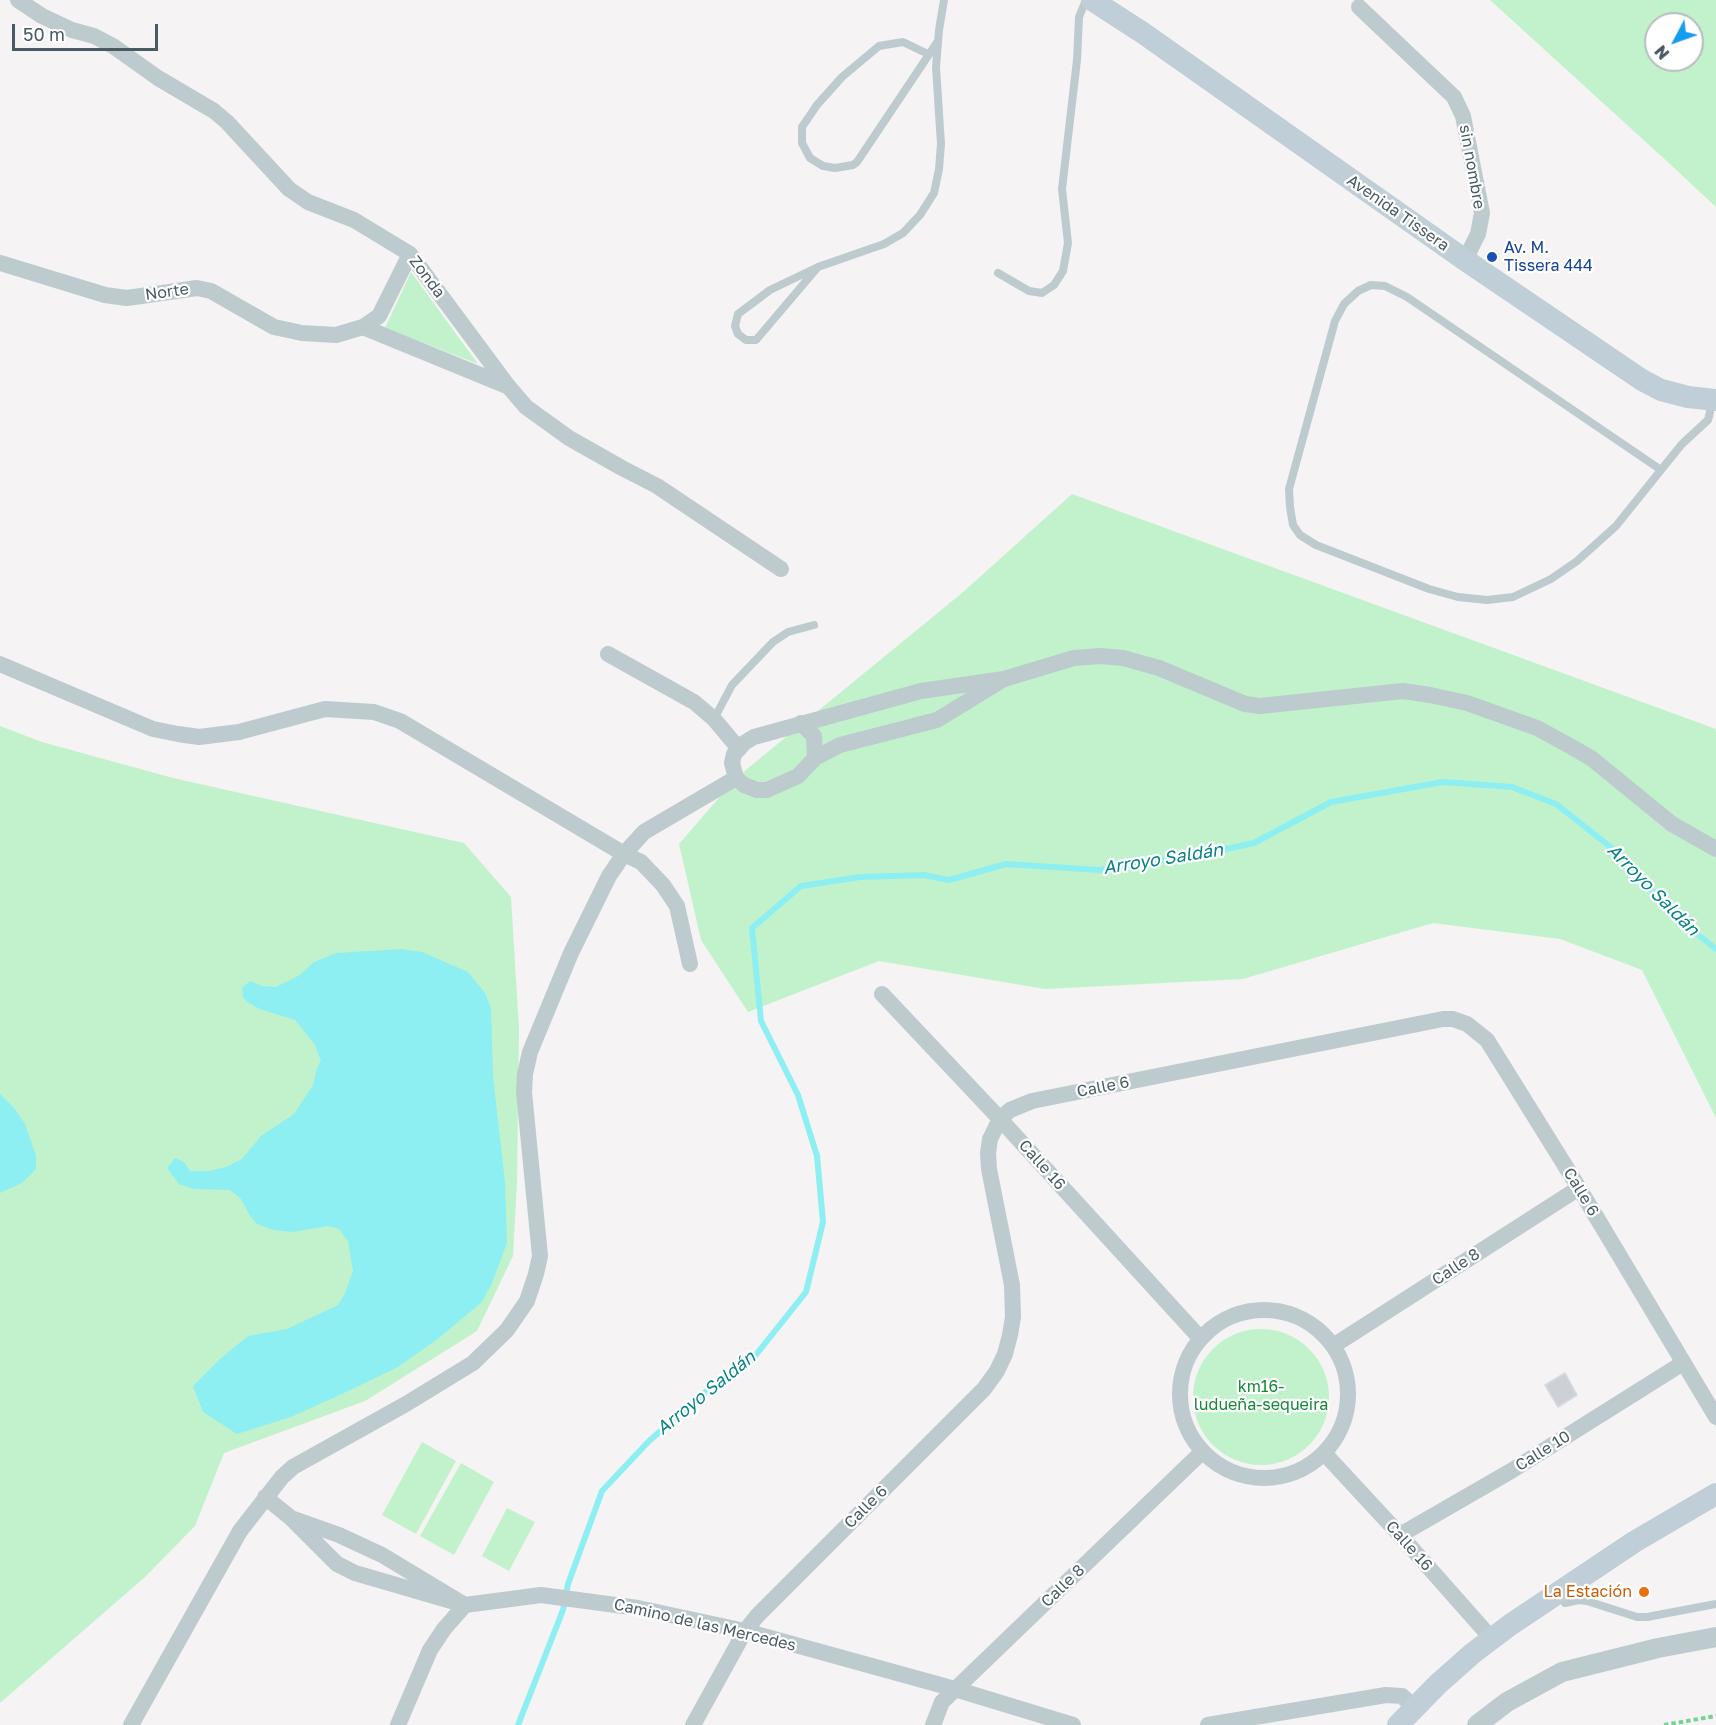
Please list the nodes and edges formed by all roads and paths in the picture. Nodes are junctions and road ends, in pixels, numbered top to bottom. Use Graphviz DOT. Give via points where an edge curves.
graph roads {
  1 [pos="18,0"];
  2 [pos="944,0"];
  3 [pos="1086,0"];
  4 [pos="1092,0"];
  5 [pos="1359,7"];
  6 [pos="938,40"];
  7 [pos="928,54"];
  8 [pos="410,254"];
  9 [pos="1465,260"];
  10 [pos="0,263"];
  11 [pos="818,267"];
  12 [pos="998,273"];
  13 [pos="363,327"];
  14 [pos="508,386"];
  15 [pos="1712,399"];
  16 [pos="1661,470"];
  17 [pos="781,569"];
  18 [pos="814,626"];
  19 [pos="608,654"];
  20 [pos="0,664"];
  21 [pos="1004,679"];
  22 [pos="714,719"];
  23 [pos="801,723"];
  24 [pos="739,748"];
  25 [pos="815,758"];
  26 [pos="736,778"];
  27 [pos="1716,849"];
  28 [pos="624,854"];
  29 [pos="690,964"];
  30 [pos="882,994"];
  31 [pos="1000,1119"];
  32 [pos="1579,1188"];
  33 [pos="1200,1338"];
  34 [pos="1333,1346"];
  35 [pos="1683,1363"];
  36 [pos="1716,1417"];
  37 [pos="1202,1452"];
  38 [pos="1325,1454"];
  39 [pos="1716,1494"];
  40 [pos="265,1497"];
  41 [pos="1716,1510"];
  42 [pos="291,1518"];
  43 [pos="1400,1534"];
  44 [pos="1565,1603"];
  45 [pos="1716,1604"];
  46 [pos="465,1605"];
  47 [pos="746,1631"];
  48 [pos="1716,1637"];
  49 [pos="1492,1639"];
  50 [pos="955,1689"];
  51 [pos="1415,1716"];
  52 [pos="1716,1716"];
  53 [pos="131,1725"];
  54 [pos="398,1725"];
  55 [pos="693,1725"];
  56 [pos="933,1725"];
  57 [pos="1073,1725"];
  58 [pos="1208,1725"];
  59 [pos="1398,1725"];
  60 [pos="1477,1725"];
  61 [pos="1664,1725"];
  1 -- 8 [label="street, Zonda" via="42,16 113,46 214,111 289,189 308,202 354,220"];
  2 -- 6 [label="lane"];
  3 -- 12 [label="lane" via="1079,18 1062,189 1068,243 1063,271 1054,285 1042,293 1029,291"];
  4 -- 9 [label="main road, Avenida Tissera"];
  5 -- 9 [label="street, sin nombre" via="1454,97 1464,116 1482,213 1478,234"];
  6 -- 7 [label="lane"];
  6 -- 11 [label="lane" via="941,144 934,193 903,233 884,244"];
  7 -- 7 [label="lane" via="857,162 835,168 810,158 801,143 802,127 842,77 879,45 903,42"];
  8 -- 13 [label="street, Norte" via="379,316"];
  8 -- 14 [label="street, Zonda"];
  9 -- 15 [label="main road, Avenida Tissera" via="1642,380 1661,390"];
  10 -- 13 [label="street, Norte" via="127,298 197,288 211,291 285,330 336,335"];
  11 -- 11 [label="lane" via="770,290 738,314 738,334 746,340 756,340"];
  13 -- 14 [label="street"];
  14 -- 17 [label="street, Zonda" via="546,422 657,486"];
  15 -- 16 [label="lane" via="1708,420"];
  16 -- 16 [label="lane" via="1616,526 1577,561 1513,597 1487,600 1429,589 1316,545 1293,525 1290,507 1289,489 1335,321 1344,304 1371,285 1385,286 1407,297"];
  18 -- 22 [label="lane" via="788,632 772,642 732,685"];
  19 -- 22 [label="street" via="694,702"];
  20 -- 28 [label="street" via="153,729 199,737 239,732 325,709 374,712 400,721"];
  21 -- 23 [label="street" via="921,691"];
  21 -- 25 [label="street" via="937,720 840,745"];
  21 -- 27 [label="street" via="1074,658 1101,656 1159,668 1252,705 1403,691 1467,703 1537,728 1591,758 1672,824"];
  22 -- 24 [label="street"];
  23 -- 24 [label="street" via="753,737"];
  23 -- 25 [label="street" via="814,736"];
  24 -- 26 [label="street" via="732,763"];
  25 -- 26 [label="street" via="798,776 767,790 744,785"];
  26 -- 28 [label="street" via="644,831"];
  28 -- 29 [label="street" via="641,862 677,906"];
  28 -- 40 [label="street" via="571,953 530,1052 525,1074 540,1256 527,1301 507,1330 473,1363 293,1467"];
  30 -- 31 [label="street, Calle 16"];
  31 -- 32 [label="street, Calle 6" via="1032,1101 1453,1019 1467,1024 1487,1040"];
  31 -- 33 [label="street, Calle 16"];
  31 -- 47 [label="street, Calle 6" via="988,1154 1012,1285 1013,1317 1001,1363 984,1389"];
  32 -- 34 [label="street, Calle 8"];
  32 -- 35 [label="street, Calle 6"];
  33 -- 34 [label="street" via="1219,1321 1243,1312 1269,1309 1293,1315 1316,1328"];
  33 -- 37 [label="street" via="1186,1359 1179,1383 1180,1408 1187,1432"];
  34 -- 38 [label="street" via="1344,1367 1349,1390 1347,1413"];
  35 -- 36 [label="street, Calle 6"];
  35 -- 43 [label="street, Calle 10" via="1511,1471"];
  37 -- 38 [label="street" via="1224,1469 1250,1478 1277,1478 1303,1470"];
  37 -- 50 [label="street, Calle 8"];
  38 -- 43 [label="street, Calle 16"];
  39 -- 49 [label="main road" via="1606,1560"];
  40 -- 42 [label="street"];
  40 -- 53 [label="street" via="240,1531"];
  41 -- 44 [label="main road" via="1647,1548"];
  42 -- 46 [label="street" via="382,1555"];
  42 -- 46 [label="street" via="337,1564 355,1573"];
  43 -- 49 [label="street, Calle 16"];
  44 -- 45 [label="lane" via="1587,1600 1637,1617"];
  44 -- 51 [label="main road"];
  46 -- 47 [label="street, Camino de las Mercedes" via="541,1595 638,1608"];
  46 -- 54 [label="street" via="430,1650"];
  47 -- 50 [label="street, Camino de las Mercedes"];
  47 -- 55 [label="street, Calle 6"];
  48 -- 60 [label="street" via="1562,1672 1508,1702"];
  49 -- 51 [label="main road" via="1438,1684"];
  50 -- 56 [label="street, Calle 8" via="942,1702"];
  50 -- 57 [label="street, Camino de las Mercedes"];
  51 -- 58 [label="street" via="1402,1696 1386,1695"];
  51 -- 59 [label="main road"];
  52 -- 61 [label="path"];
}
